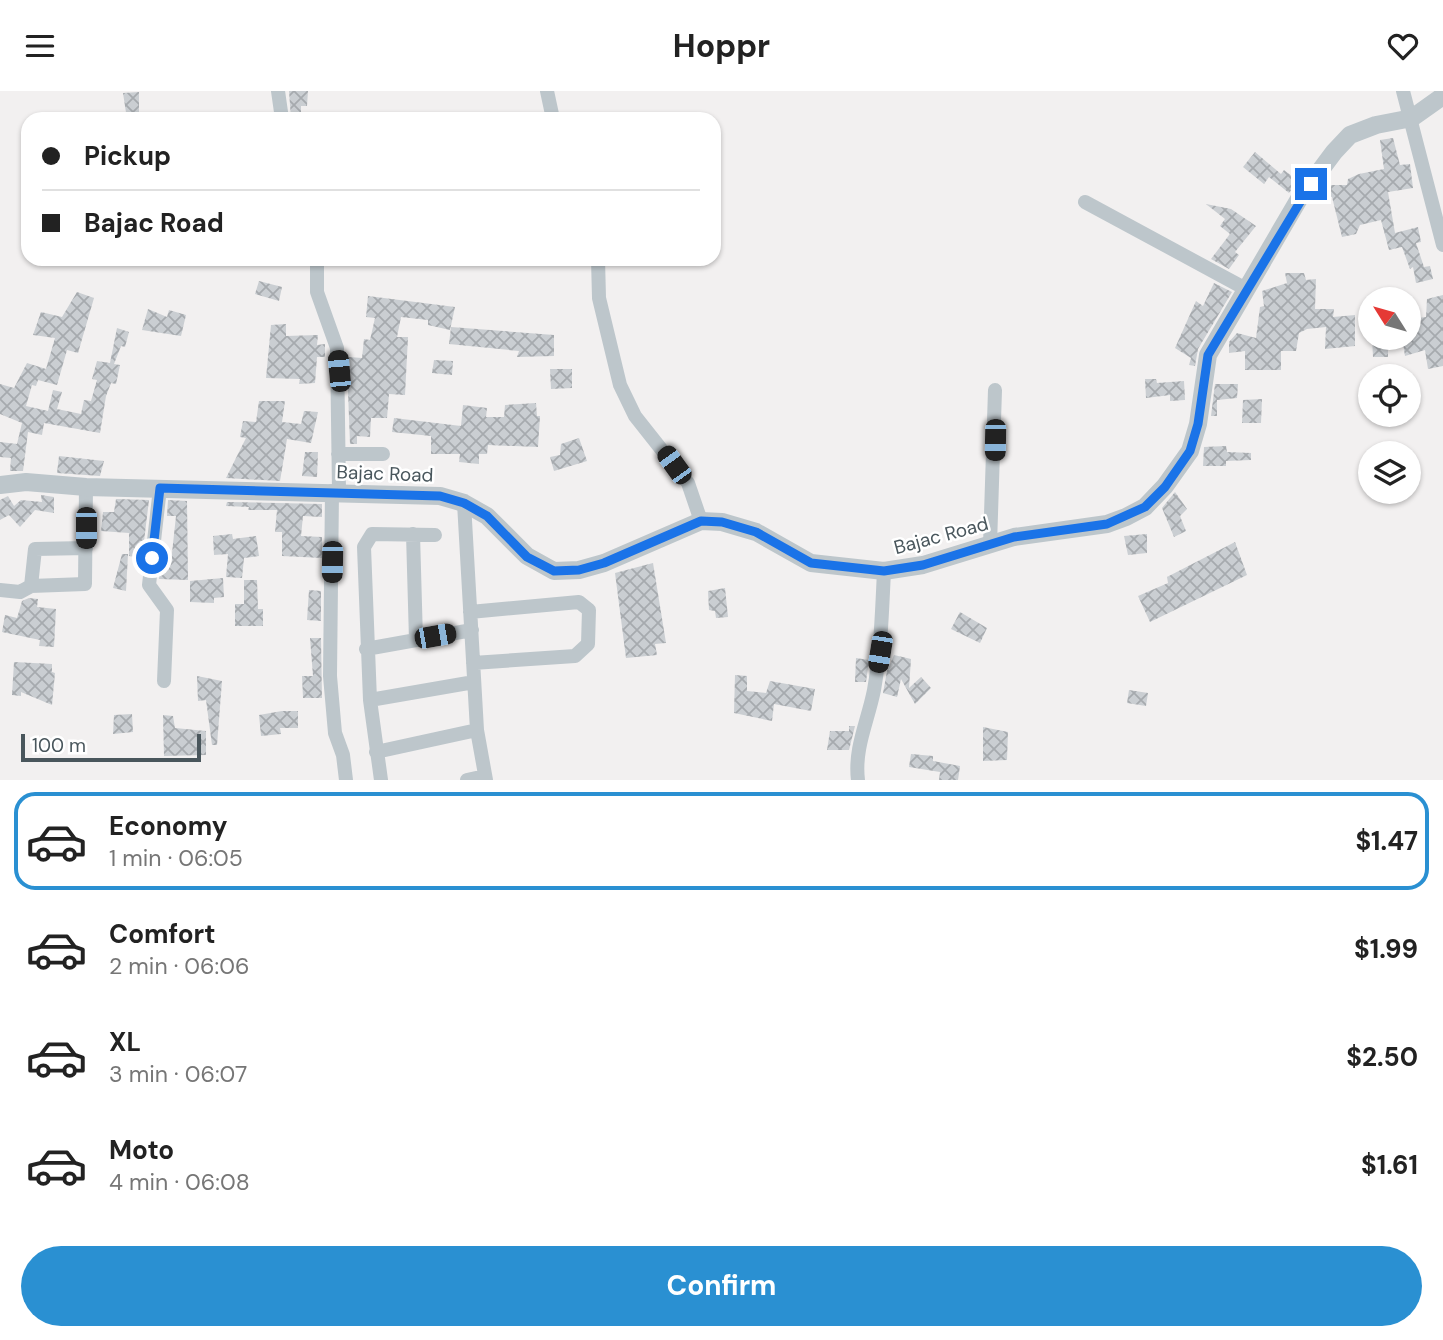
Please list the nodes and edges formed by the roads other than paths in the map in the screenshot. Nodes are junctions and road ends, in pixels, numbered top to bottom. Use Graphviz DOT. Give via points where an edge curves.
graph roads {
  1 [pos="278,91"];
  2 [pos="547,91"];
  3 [pos="1403,91"];
  4 [pos="1443,96"];
  5 [pos="281,112"];
  6 [pos="552,112"];
  7 [pos="1412,118"];
  8 [pos="1085,202"];
  9 [pos="1443,245"];
  10 [pos="317,266"];
  11 [pos="598,266"];
  12 [pos="1246,289"];
  13 [pos="995,390"];
  14 [pos="338,454"];
  15 [pos="383,454"];
  16 [pos="0,485"];
  17 [pos="86,487"];
  18 [pos="160,488"];
  19 [pos="335,491"];
  20 [pos="464,503"];
  21 [pos="701,521"];
  22 [pos="413,534"];
  23 [pos="435,535"];
  24 [pos="990,545"];
  25 [pos="86,548"];
  26 [pos="884,571"];
  27 [pos="31,586"];
  28 [pos="0,590"];
  29 [pos="470,612"];
  30 [pos="472,630"];
  31 [pos="416,640"];
  32 [pos="366,649"];
  33 [pos="473,663"];
  34 [pos="164,681"];
  35 [pos="474,682"];
  36 [pos="370,700"];
  37 [pos="477,730"];
  38 [pos="376,752"];
  39 [pos="485,778"];
  40 [pos="346,780"];
  41 [pos="381,780"];
  42 [pos="467,780"];
  43 [pos="858,780"];
  1 -- 5 [label="street"];
  2 -- 6 [label="street"];
  3 -- 7 [label="street"];
  4 -- 7 [label="street, Bajac Road"];
  7 -- 9 [label="street"];
  7 -- 12 [label="street, Bajac Road" via="1350,135 1299,199"];
  8 -- 12 [label="street"];
  10 -- 14 [label="street" via="317,292 337,348"];
  11 -- 21 [label="street" via="599,298 620,385 635,417 688,483"];
  12 -- 24 [label="street, Bajac Road" via="1208,355 1190,451 1165,487 1145,507 1107,524 1014,537"];
  13 -- 24 [label="street"];
  14 -- 15 [label="street"];
  14 -- 19 [label="street"];
  16 -- 17 [label="street, Bajac Road" via="26,482"];
  17 -- 18 [label="street, Bajac Road"];
  17 -- 25 [label="street"];
  18 -- 19 [label="street, Bajac Road"];
  18 -- 34 [label="street" via="149,585 167,610"];
  19 -- 20 [label="street, Bajac Road" via="440,496"];
  19 -- 40 [label="street" via="331,676 335,733"];
  20 -- 21 [label="street, Bajac Road" via="487,516 527,557 554,571 604,563"];
  20 -- 29 [label="street"];
  21 -- 26 [label="street, Bajac Road" via="756,532 811,563"];
  22 -- 23 [label="street"];
  22 -- 31 [label="street"];
  22 -- 32 [label="street" via="378,533 367,538"];
  24 -- 26 [label="street, Bajac Road"];
  25 -- 27 [label="street" via="35,549"];
  25 -- 27 [label="street" via="85,584"];
  26 -- 43 [label="street" via="880,652 858,753"];
  27 -- 28 [label="street" via="20,592"];
  29 -- 30 [label="street"];
  29 -- 33 [label="street" via="579,602 589,610 588,644 575,656"];
  30 -- 31 [label="street"];
  30 -- 33 [label="street"];
  31 -- 32 [label="street"];
  32 -- 36 [label="street"];
  33 -- 35 [label="street"];
  35 -- 36 [label="street"];
  35 -- 37 [label="street"];
  36 -- 38 [label="street"];
  37 -- 38 [label="street"];
  37 -- 39 [label="street"];
  38 -- 41 [label="street"];
  39 -- 42 [label="street"];
}
